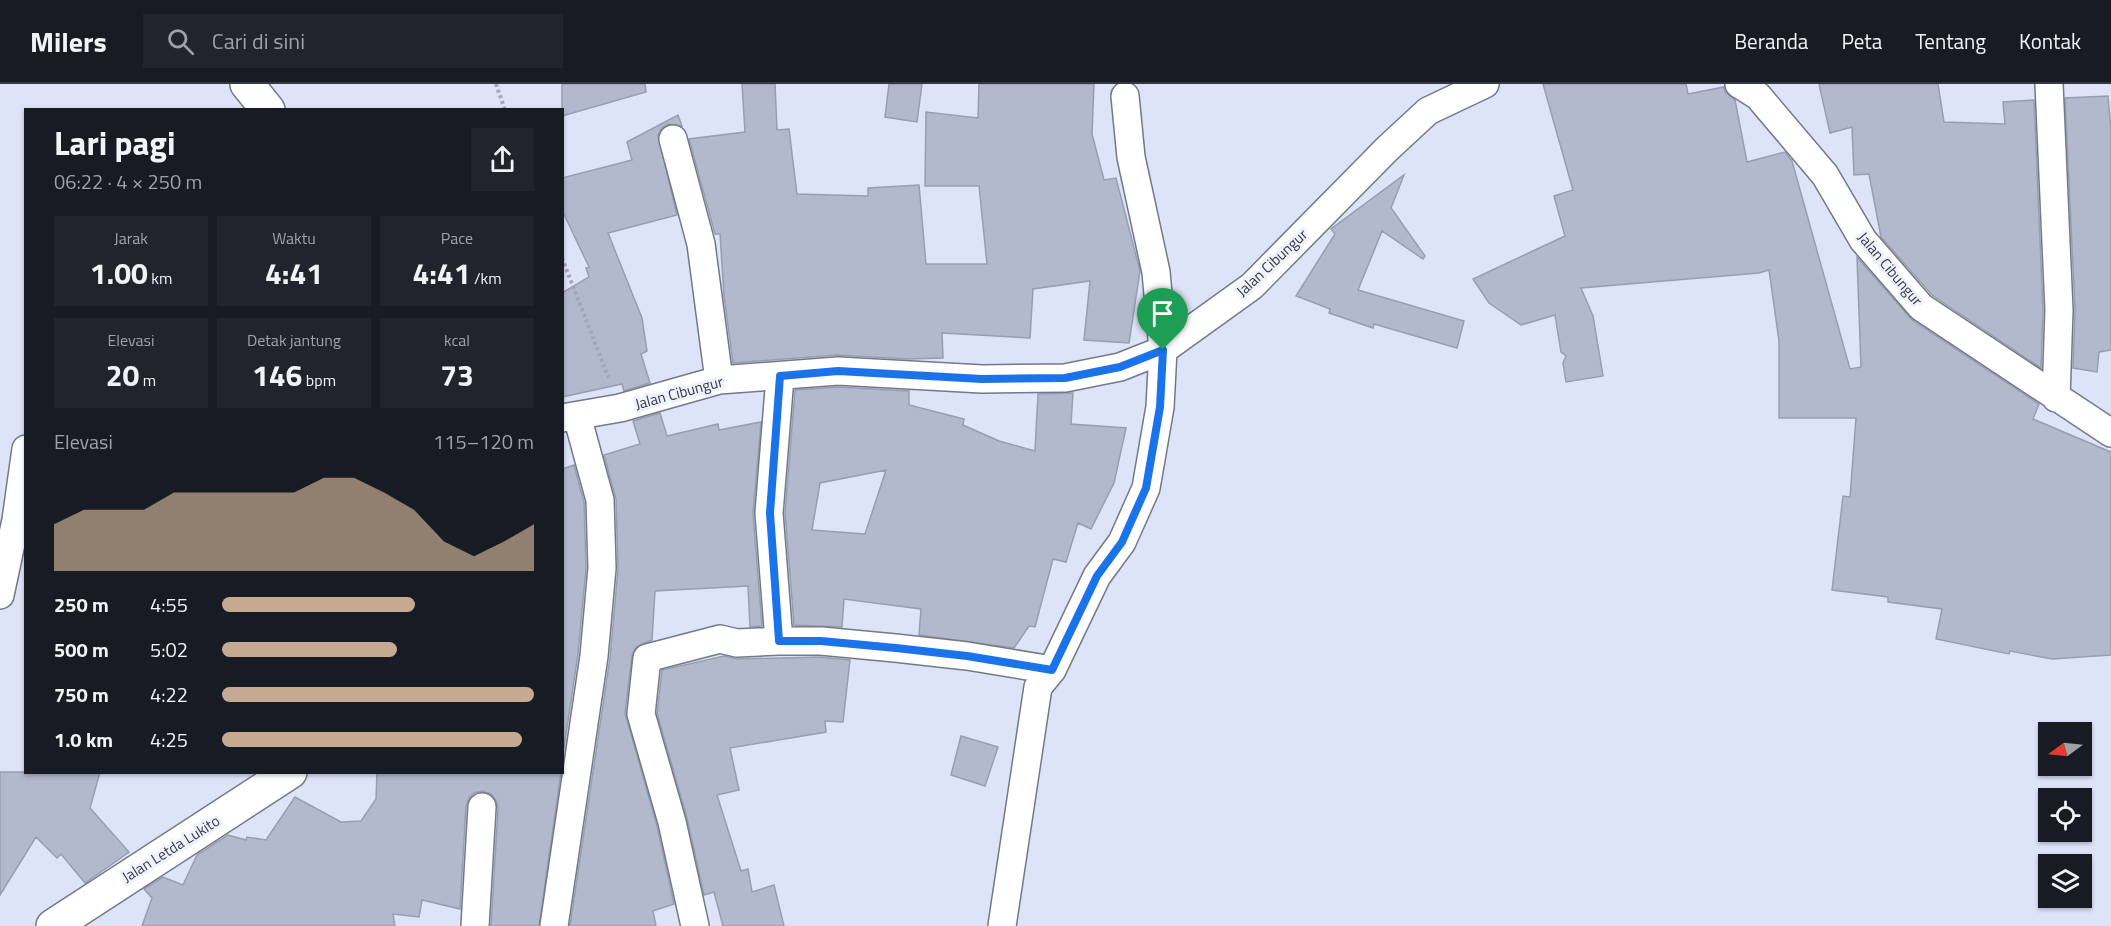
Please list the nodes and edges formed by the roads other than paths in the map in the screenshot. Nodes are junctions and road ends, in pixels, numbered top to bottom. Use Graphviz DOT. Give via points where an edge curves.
graph roads {
  1 [pos="247,84"];
  2 [pos="1485,84"];
  3 [pos="1739,84"];
  4 [pos="2049,84"];
  5 [pos="1125,96"];
  6 [pos="266,108"];
  7 [pos="673,139"];
  8 [pos="1163,350"];
  9 [pos="780,376"];
  10 [pos="719,380"];
  11 [pos="2056,398"];
  12 [pos="570,417"];
  13 [pos="2111,433"];
  14 [pos="24,463"];
  15 [pos="0,595"];
  16 [pos="779,641"];
  17 [pos="1052,670"];
  18 [pos="287,774"];
  19 [pos="483,807"];
  20 [pos="53,926"];
  21 [pos="475,926"];
  22 [pos="554,926"];
  23 [pos="695,926"];
  24 [pos="1002,926"];
  1 -- 6 [label="street"];
  2 -- 8 [label="street, Jalan Cibungur" via="1428,111 1252,286"];
  3 -- 11 [label="street, Jalan Cibungur" via="1758,96 1825,175 1863,240 1921,307"];
  4 -- 11 [label="street" via="2059,310"];
  5 -- 8 [label="street" via="1131,157 1156,272"];
  7 -- 10 [label="street" via="701,244"];
  8 -- 9 [label="street, Jalan Cibungur" via="1120,367 1065,378 982,379 838,371"];
  8 -- 17 [label="street" via="1160,407 1146,488 1122,542 1097,576"];
  9 -- 10 [label="street, Jalan Cibungur"];
  9 -- 16 [label="street" via="770,513"];
  10 -- 12 [label="street, Jalan Cibungur" via="620,408"];
  11 -- 13 [label="street, Jalan Cibungur"];
  12 -- 22 [label="street" via="600,500 602,568 594,656"];
  14 -- 15 [label="street"];
  16 -- 17 [label="street" via="896,648"];
  16 -- 23 [label="street" via="720,639 647,658 641,714 672,822"];
  17 -- 24 [label="street" via="1038,687"];
  18 -- 20 [label="street, Jalan Letda Lukito"];
  19 -- 21 [label="street"];
}
